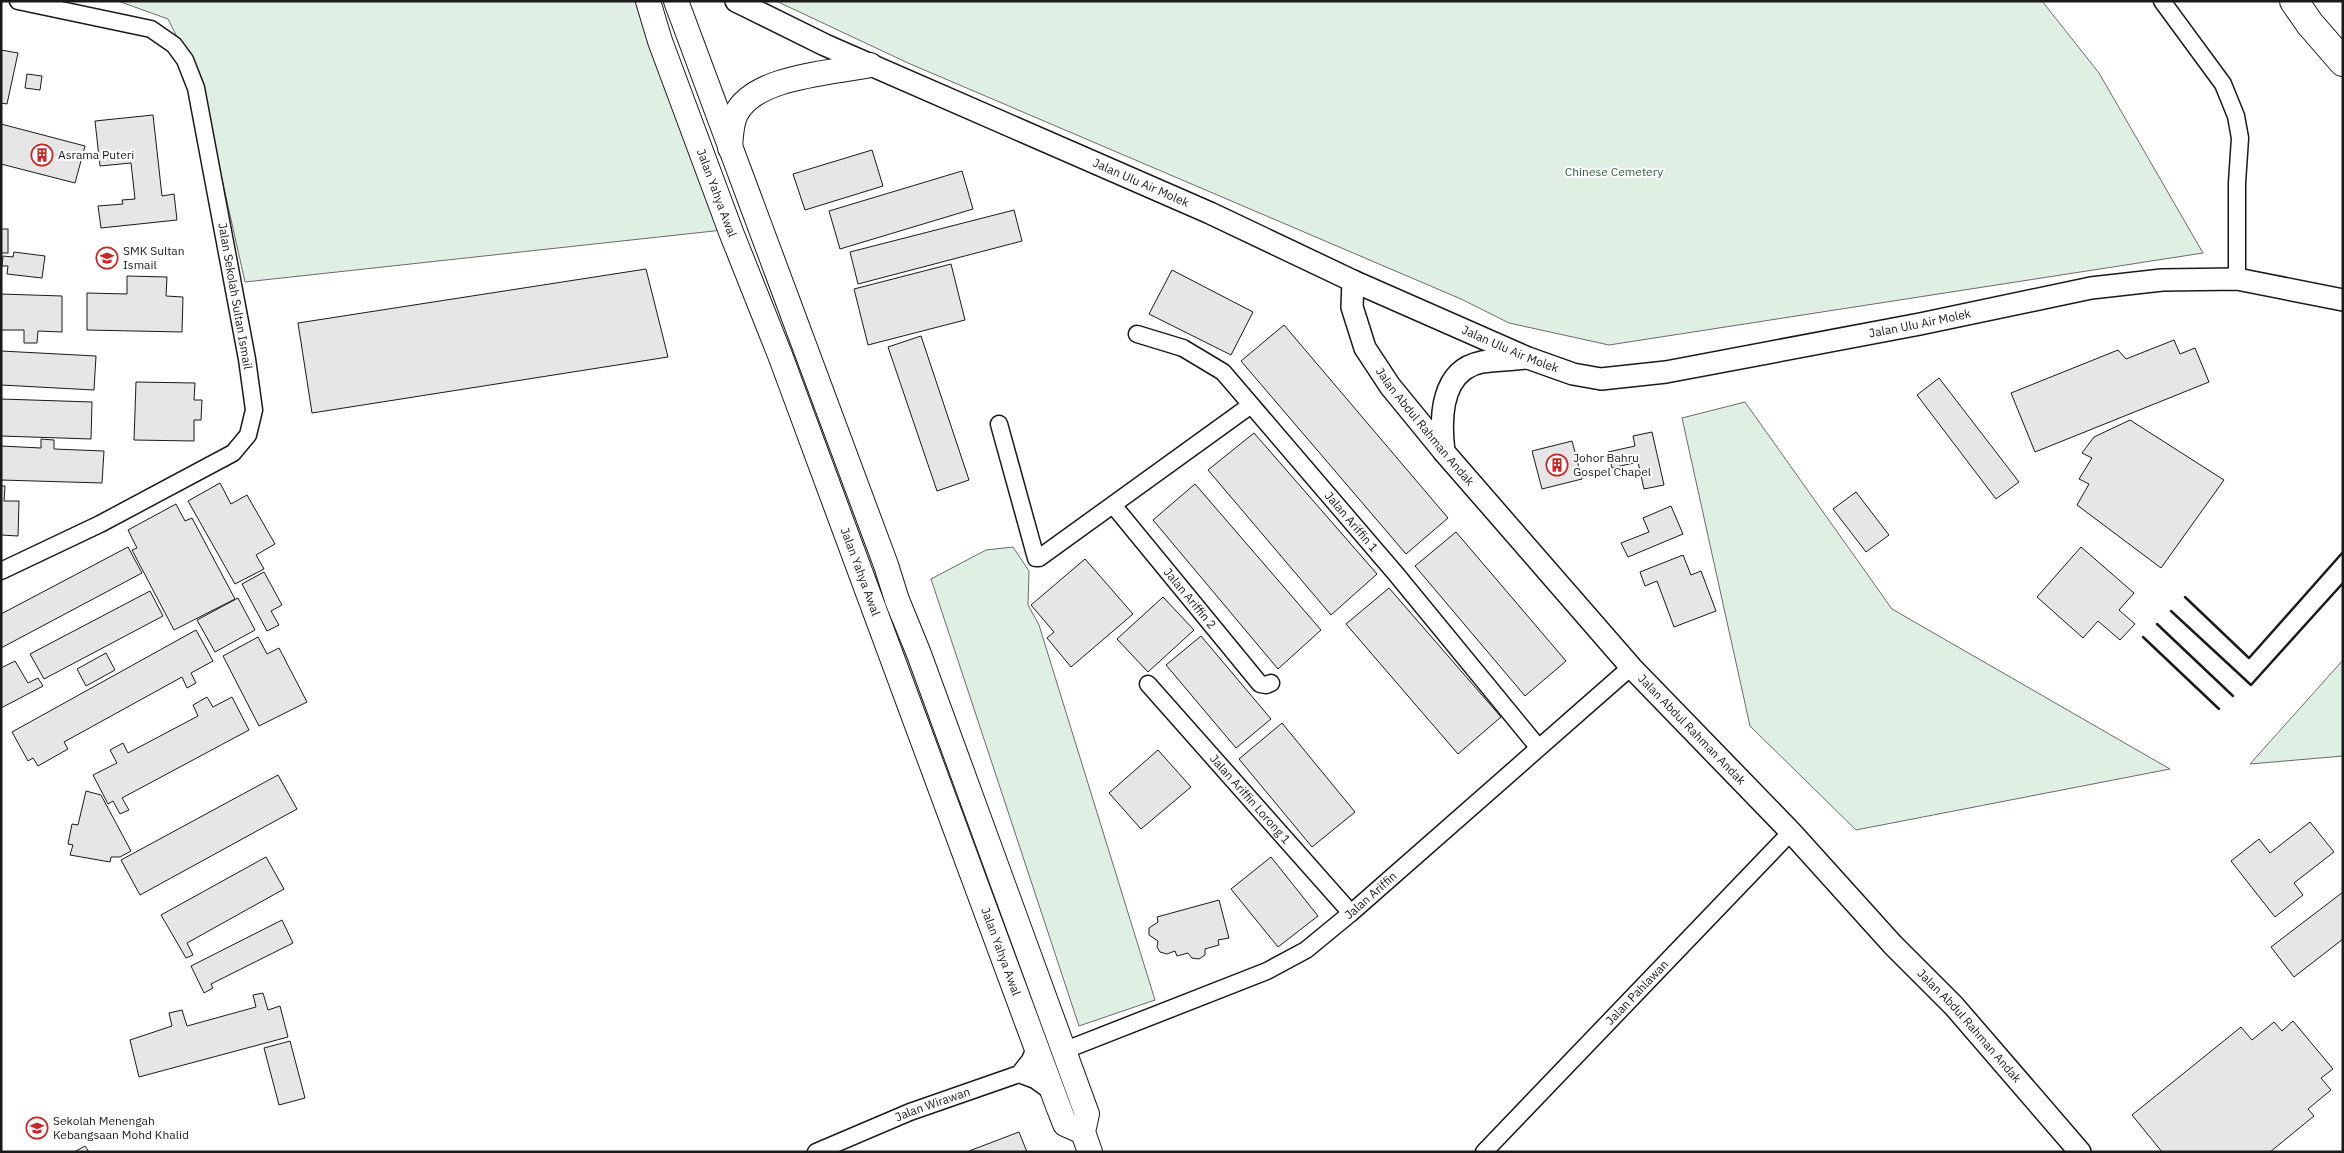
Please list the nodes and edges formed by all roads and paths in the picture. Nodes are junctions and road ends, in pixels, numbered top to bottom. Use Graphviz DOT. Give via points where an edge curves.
graph roads {
  1 [pos="18,1"];
  2 [pos="648,1"];
  3 [pos="676,1"];
  4 [pos="736,1"];
  5 [pos="2162,1"];
  6 [pos="2294,1"];
  7 [pos="2343,62"];
  8 [pos="870,65"];
  9 [pos="730,149"];
  10 [pos="2236,279"];
  11 [pos="1353,281"];
  12 [pos="2343,300"];
  13 [pos="1138,334"];
  14 [pos="1528,358"];
  15 [pos="1251,405"];
  16 [pos="999,424"];
  17 [pos="1444,452"];
  18 [pos="1113,505"];
  19 [pos="1,571"];
  20 [pos="1631,667"];
  21 [pos="1271,683"];
  22 [pos="1148,684"];
  23 [pos="1538,747"];
  24 [pos="1791,832"];
  25 [pos="1351,914"];
  26 [pos="1036,1046"];
  27 [pos="1063,1051"];
  28 [pos="1019,1074"];
  29 [pos="1053,1093"];
  30 [pos="1086,1142"];
  31 [pos="2076,1150"];
  32 [pos="816,1152"];
  33 [pos="1484,1152"];
  1 -- 19 [label="street, Jalan Sekolah Sultan Ismail" via="151,29 174,46 185,60 196,88 254,410 248,436 233,453 100,524"];
  2 -- 26 [label="main road, Jalan Yahya Awal" via="660,41"];
  3 -- 9 [label="main road, Jalan Yahya Awal"];
  4 -- 8 [label="street, Jalan Ulu Air Molek"];
  5 -- 10 [label="street" via="2223,84 2236,116 2240,138"];
  6 -- 7 [label="highway"];
  8 -- 9 [label="main road" via="776,82 761,89 745,100 736,112"];
  8 -- 11 [label="street, Jalan Ulu Air Molek" via="1210,213"];
  9 -- 27 [label="main road, Jalan Yahya Awal" via="920,654"];
  10 -- 12 [label="street, Jalan Ulu Air Molek"];
  10 -- 14 [label="street, Jalan Ulu Air Molek" via="2162,280 2091,288 1666,372 1601,379 1573,374"];
  11 -- 14 [label="street, Jalan Ulu Air Molek"];
  11 -- 17 [label="street, Jalan Abdul Rahman Andak" via="1352,307 1365,348 1390,386"];
  13 -- 15 [label="street, Jalan Ariffin 1" via="1183,348 1223,372"];
  14 -- 17 [label="street" via="1481,362 1463,369 1448,389 1443,407"];
  15 -- 18 [label="street"];
  15 -- 23 [label="street, Jalan Ariffin 1"];
  16 -- 18 [label="street" via="1036,558 1042,558"];
  17 -- 20 [label="street, Jalan Abdul Rahman Andak"];
  18 -- 21 [label="street, Jalan Ariffin 2" via="1260,684"];
  20 -- 23 [label="street, Jalan Ariffin"];
  20 -- 24 [label="street, Jalan Abdul Rahman Andak"];
  22 -- 25 [label="street, Jalan Ariffin Lorong 1"];
  23 -- 25 [label="street, Jalan Ariffin"];
  24 -- 31 [label="street, Jalan Abdul Rahman Andak" via="1893,945 1954,1006"];
  24 -- 33 [label="street, Jalan Pahlawan"];
  25 -- 27 [label="street, Jalan Ariffin" via="1306,950 1267,971"];
  26 -- 28 [label="street"];
  26 -- 29 [label="main road, Jalan Yahya Awal"];
  27 -- 30 [label="main road, Jalan Yahya Awal" via="1087,1114"];
  28 -- 29 [label="street" via="1035,1080"];
  28 -- 32 [label="street, Jalan Wirawan" via="910,1112"];
  29 -- 30 [label="main road, Jalan Yahya Awal" via="1066,1124"];
}
